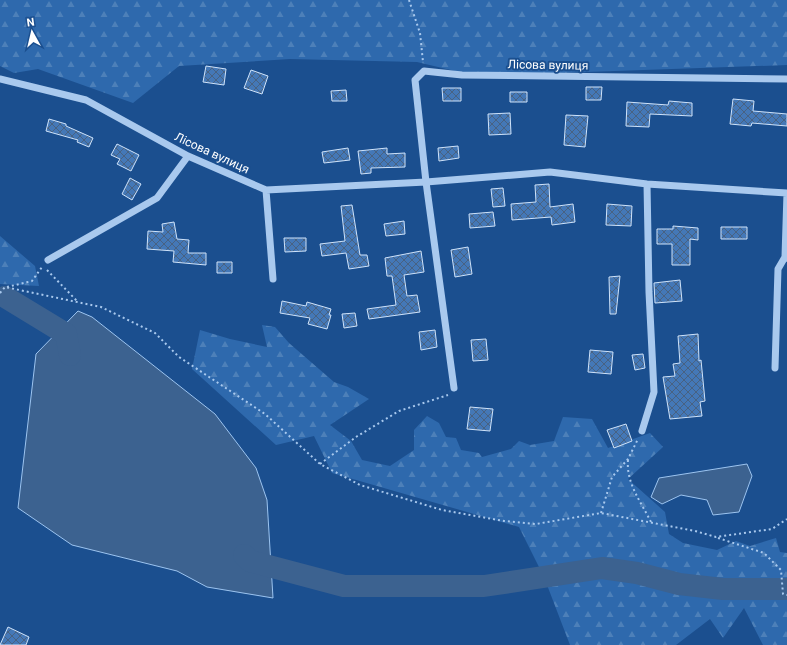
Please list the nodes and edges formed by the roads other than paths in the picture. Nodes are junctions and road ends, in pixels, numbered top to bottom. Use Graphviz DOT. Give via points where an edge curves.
graph roads {
  1 [pos="0,79"];
  2 [pos="787,79"];
  3 [pos="188,156"];
  4 [pos="426,182"];
  5 [pos="647,184"];
  6 [pos="266,190"];
  7 [pos="787,193"];
  8 [pos="786,258"];
  9 [pos="48,260"];
  10 [pos="273,279"];
  11 [pos="775,368"];
  12 [pos="454,388"];
  13 [pos="642,431"];
  1 -- 3 [label="street, Лісова вулиця" via="86,100"];
  2 -- 4 [label="street, Лісова вулиця" via="462,76 424,71 415,80"];
  3 -- 6 [label="street, Лісова вулиця"];
  3 -- 9 [label="street" via="157,198"];
  4 -- 5 [label="street, Лісова вулиця" via="550,172"];
  4 -- 6 [label="street, Лісова вулиця"];
  4 -- 12 [label="street"];
  5 -- 7 [label="street, Лісова вулиця"];
  5 -- 13 [label="street" via="654,392"];
  6 -- 10 [label="street"];
  7 -- 8 [label="street"];
  8 -- 11 [label="street" via="778,269"];
}
